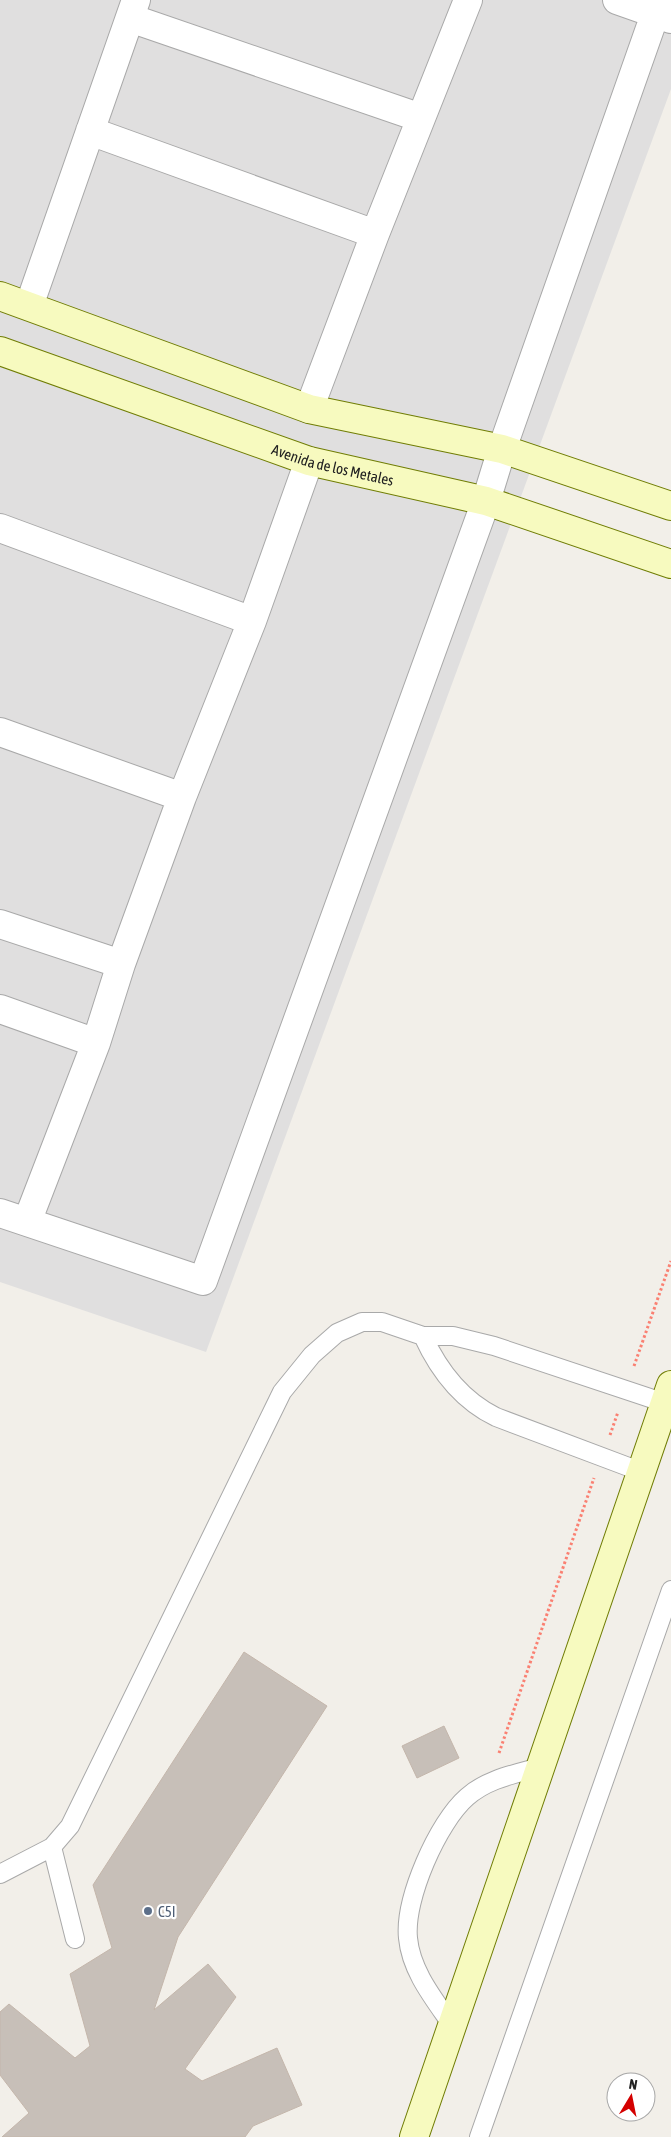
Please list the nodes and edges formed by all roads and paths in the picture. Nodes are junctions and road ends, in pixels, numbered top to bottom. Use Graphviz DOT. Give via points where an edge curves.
graph roads {
  1 [pos="468,0"];
  2 [pos="617,0"];
  3 [pos="133,9"];
  4 [pos="662,11"];
  5 [pos="421,118"];
  6 [pos="90,131"];
  7 [pos="375,234"];
  8 [pos="0,296"];
  9 [pos="30,306"];
  10 [pos="1,354"];
  11 [pos="309,409"];
  12 [pos="502,449"];
  13 [pos="309,461"];
  14 [pos="486,501"];
  15 [pos="671,506"];
  16 [pos="0,528"];
  17 [pos="671,564"];
  18 [pos="252,621"];
  19 [pos="0,732"];
  20 [pos="182,797"];
  21 [pos="0,924"];
  22 [pos="121,964"];
  23 [pos="0,1009"];
  24 [pos="96,1043"];
  25 [pos="0,1213"];
  26 [pos="27,1222"];
  27 [pos="671,1261"];
  28 [pos="423,1336"];
  29 [pos="626,1390"];
  30 [pos="668,1394"];
  31 [pos="602,1457"];
  32 [pos="642,1472"];
  33 [pos="671,1590"];
  34 [pos="499,1753"];
  35 [pos="540,1768"];
  36 [pos="52,1847"];
  37 [pos="0,1874"];
  38 [pos="75,1939"];
  39 [pos="452,2025"];
  40 [pos="414,2137"];
  41 [pos="479,2137"];
  1 -- 5 [label="street"];
  2 -- 4 [label="street"];
  3 -- 5 [label="street"];
  3 -- 6 [label="street"];
  4 -- 12 [label="street"];
  5 -- 7 [label="street"];
  6 -- 7 [label="street"];
  6 -- 9 [label="street"];
  7 -- 11 [label="street"];
  8 -- 9 [label="street"];
  9 -- 11 [label="street"];
  10 -- 13 [label="street, Avenida de los Metales"];
  11 -- 12 [label="street"];
  12 -- 14 [label="street"];
  12 -- 15 [label="street"];
  13 -- 14 [label="street, Avenida de los Metales"];
  13 -- 18 [label="street"];
  14 -- 17 [label="street, Avenida de los Metales"];
  14 -- 26 [label="street" via="203,1280"];
  16 -- 18 [label="street"];
  18 -- 20 [label="street"];
  19 -- 20 [label="street"];
  20 -- 22 [label="street"];
  21 -- 22 [label="street"];
  22 -- 24 [label="street"];
  23 -- 24 [label="street"];
  24 -- 26 [label="street"];
  25 -- 26 [label="street"];
  27 -- 29 [label="path"];
  28 -- 29 [label="lane" via="453,1336 494,1346"];
  28 -- 31 [label="lane" via="434,1358 476,1407"];
  28 -- 36 [label="lane" via="382,1322 362,1322 337,1333 312,1355 282,1392 70,1826"];
  29 -- 30 [label="lane"];
  29 -- 31 [label="path"];
  30 -- 32 [label="street"];
  31 -- 32 [label="lane"];
  31 -- 34 [label="path"];
  32 -- 35 [label="street"];
  33 -- 41 [label="lane"];
  35 -- 39 [label="street"];
  35 -- 39 [label="lane" via="493,1780 467,1796 449,1817 429,1850 412,1902 408,1937 417,1970"];
  36 -- 37 [label="lane"];
  36 -- 38 [label="lane"];
  39 -- 40 [label="street"];
}
